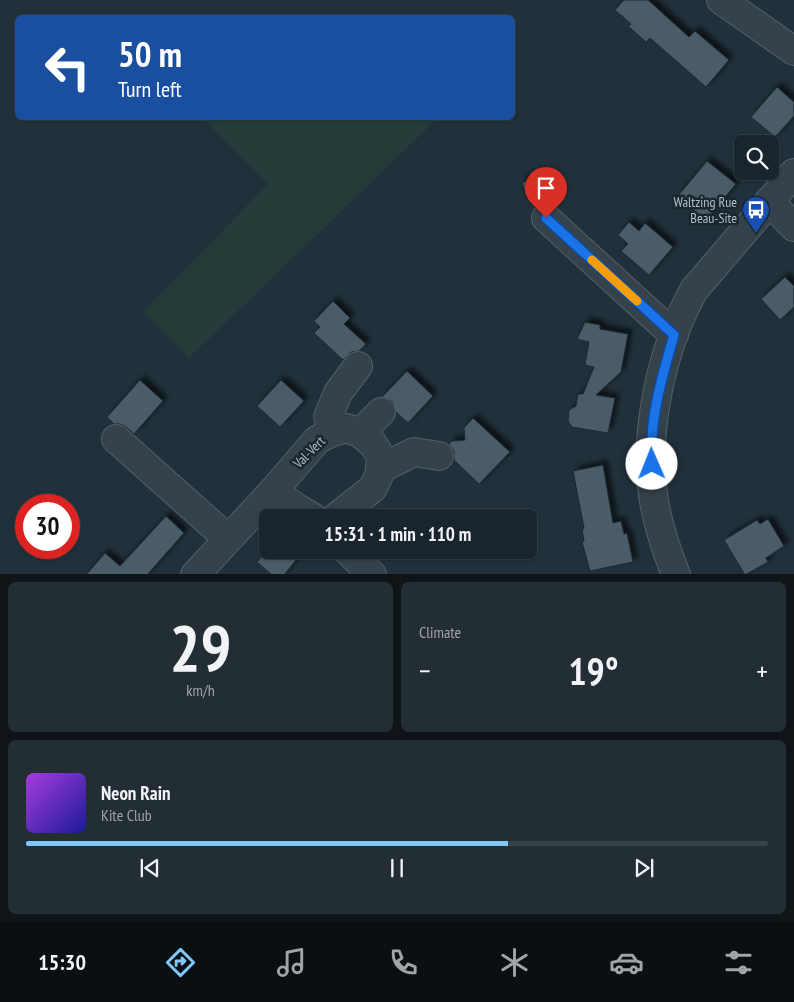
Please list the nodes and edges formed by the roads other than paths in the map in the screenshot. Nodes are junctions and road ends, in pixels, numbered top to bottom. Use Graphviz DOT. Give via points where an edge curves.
graph roads {
  1 [pos="721,0"];
  2 [pos="794,51"];
  3 [pos="794,173"];
  4 [pos="770,201"];
  5 [pos="546,218"];
  6 [pos="794,227"];
  7 [pos="674,335"];
  8 [pos="358,366"];
  9 [pos="381,412"];
  10 [pos="332,432"];
  11 [pos="360,433"];
  12 [pos="116,439"];
  13 [pos="439,456"];
  14 [pos="380,469"];
  15 [pos="273,491"];
  16 [pos="298,509"];
  17 [pos="346,509"];
  18 [pos="227,538"];
  19 [pos="356,559"];
  20 [pos="195,574"];
  21 [pos="372,574"];
  22 [pos="676,574"];
  1 -- 2 [label="street"];
  3 -- 4 [label="street"];
  4 -- 6 [label="street"];
  4 -- 7 [label="street" via="694,290"];
  5 -- 7 [label="street"];
  7 -- 22 [label="street" via="657,392 651,445 654,501"];
  8 -- 10 [label="street" via="338,392 328,417"];
  9 -- 11 [label="street"];
  10 -- 11 [label="street, Val-Vert" via="346,428"];
  10 -- 15 [label="street, Val-Vert" via="317,440"];
  11 -- 14 [label="street" via="373,444 380,457"];
  12 -- 18 [label="street"];
  13 -- 14 [label="street" via="414,452"];
  14 -- 17 [label="street" via="373,488"];
  15 -- 16 [label="street"];
  15 -- 18 [label="street, Val-Vert"];
  18 -- 20 [label="street, Val-Vert"];
  19 -- 21 [label="street"];
}
